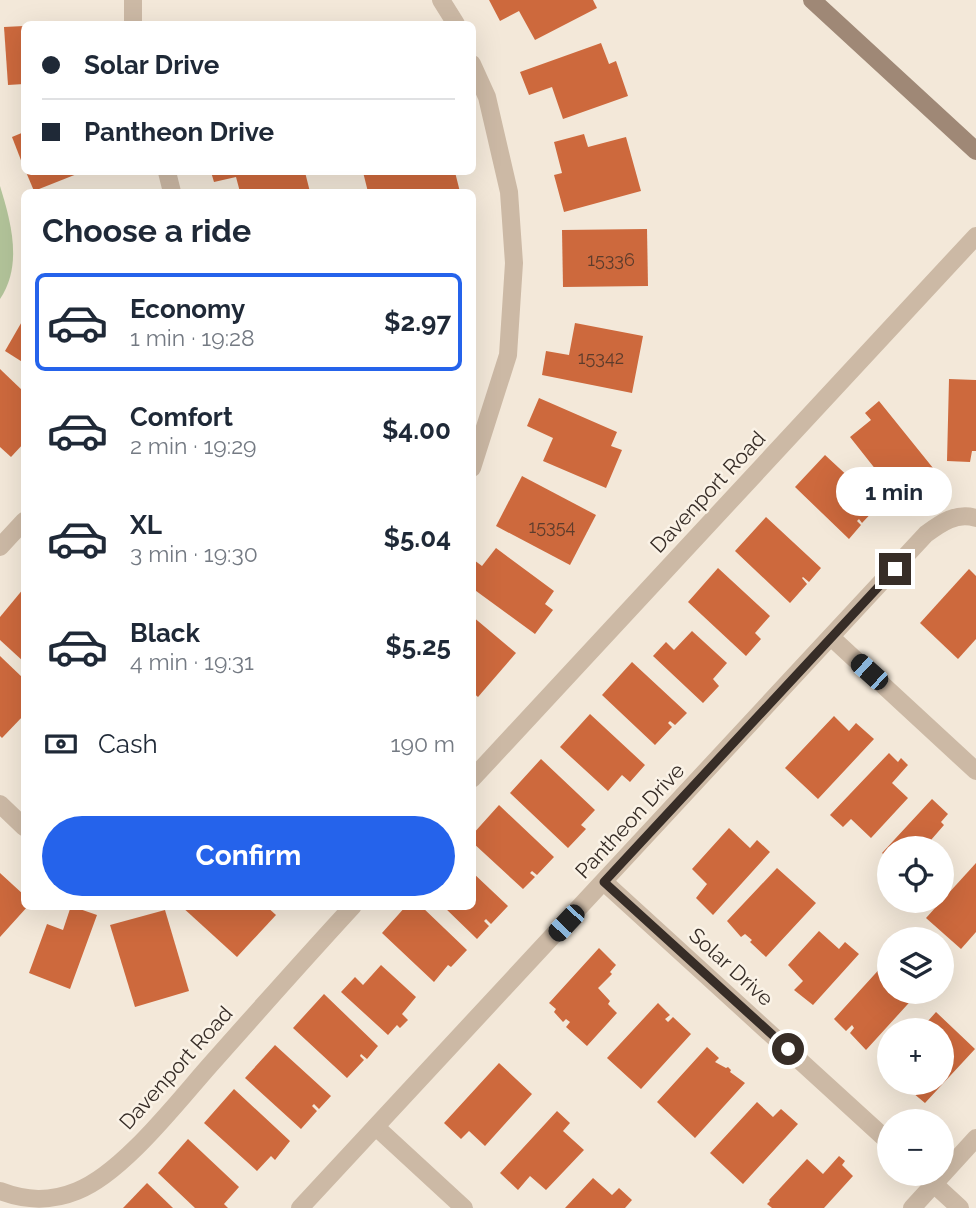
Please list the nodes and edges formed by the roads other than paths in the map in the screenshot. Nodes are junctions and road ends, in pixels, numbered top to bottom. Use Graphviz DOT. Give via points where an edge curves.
graph roads {
  1 [pos="133,0"];
  2 [pos="440,0"];
  3 [pos="812,0"];
  4 [pos="132,21"];
  5 [pos="454,21"];
  6 [pos="476,73"];
  7 [pos="976,151"];
  8 [pos="976,236"];
  9 [pos="476,455"];
  10 [pos="976,518"];
  11 [pos="21,524"];
  12 [pos="0,547"];
  13 [pos="832,638"];
  14 [pos="976,771"];
  15 [pos="476,775"];
  16 [pos="0,804"];
  17 [pos="21,824"];
  18 [pos="604,882"];
  19 [pos="349,910"];
  20 [pos="376,1127"];
  21 [pos="877,1131"];
  22 [pos="976,1138"];
  23 [pos="954,1157"];
  24 [pos="924,1186"];
  25 [pos="936,1186"];
  26 [pos="0,1191"];
  27 [pos="46,1203"];
  28 [pos="300,1208"];
  29 [pos="464,1208"];
  30 [pos="912,1208"];
  31 [pos="960,1208"];
  1 -- 4 [label="street"];
  2 -- 5 [label="street"];
  3 -- 7 [label="main road"];
  6 -- 9 [label="street" via="487,97 509,192 514,263 508,355"];
  8 -- 15 [label="street, Davenport Road"];
  10 -- 13 [label="street, Pantheon Drive" via="947,519 926,534"];
  11 -- 12 [label="street"];
  13 -- 14 [label="street"];
  13 -- 18 [label="street, Pantheon Drive"];
  16 -- 17 [label="street"];
  18 -- 20 [label="street, Pantheon Drive"];
  18 -- 21 [label="street, Solar Drive"];
  19 -- 27 [label="street, Davenport Road" via="142,1141 94,1181"];
  20 -- 28 [label="street, Pantheon Drive"];
  20 -- 29 [label="street"];
  22 -- 23 [label="street"];
  24 -- 30 [label="street"];
  25 -- 31 [label="street"];
  26 -- 27 [label="street, Davenport Road"];
}
